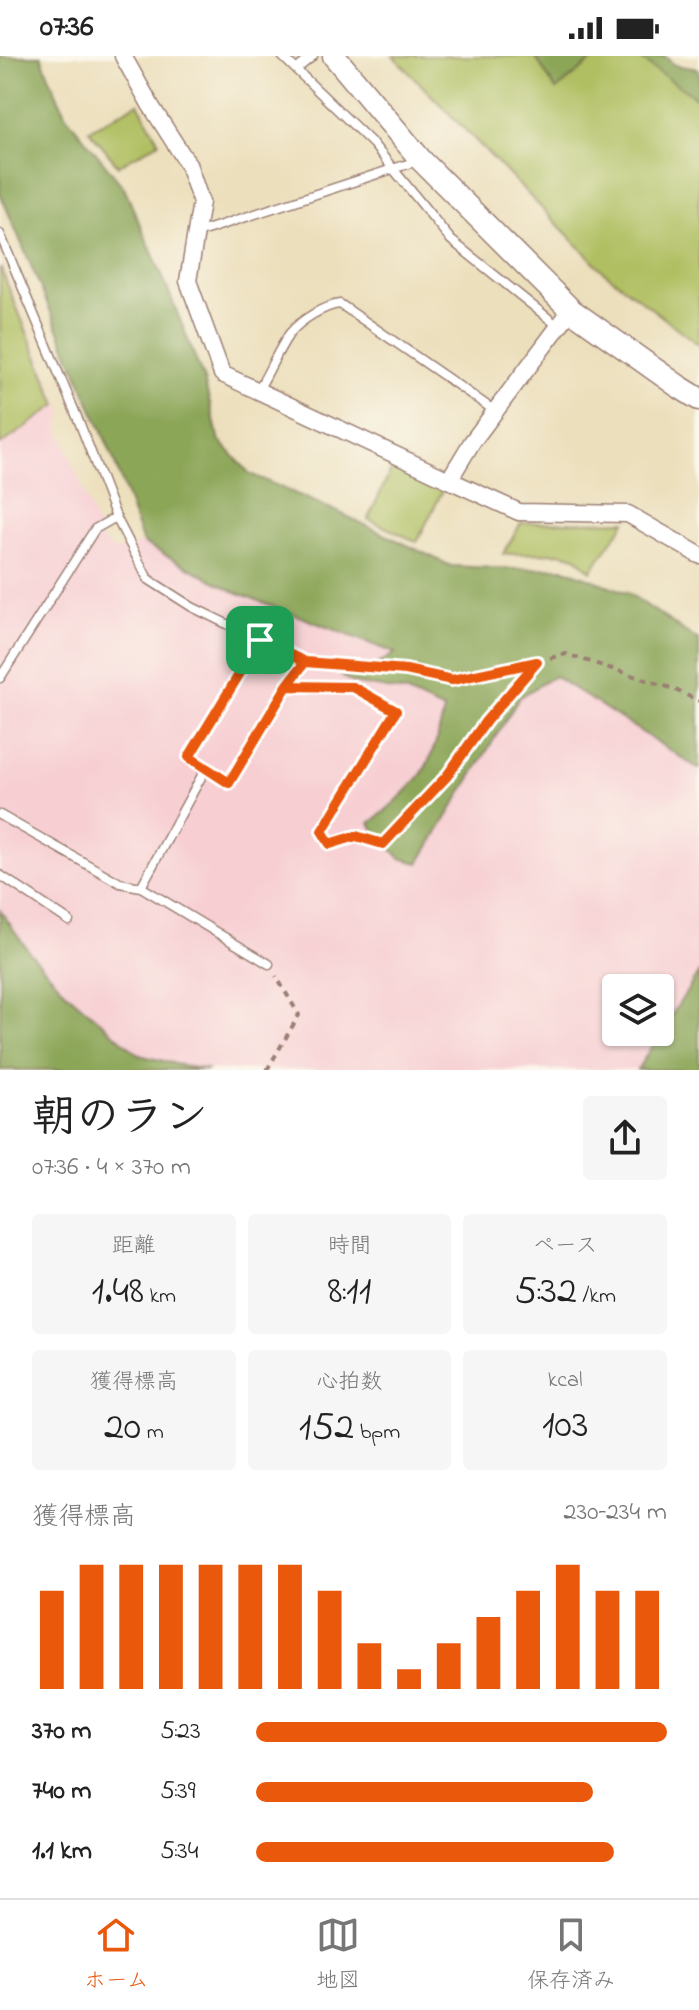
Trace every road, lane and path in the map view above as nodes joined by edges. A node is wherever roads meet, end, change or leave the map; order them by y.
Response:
1 (123, 56) edge
2 (282, 56) edge
3 (313, 56) edge
4 (334, 56) edge
5 (297, 69) junction
6 (421, 160) junction
7 (393, 169) junction
8 (197, 233) junction
9 (0, 234) edge
10 (565, 318) junction
11 (258, 390) junction
12 (699, 399) edge
13 (495, 411) junction
14 (449, 480) junction
15 (116, 517) junction
16 (699, 555) edge
17 (260, 640) junction
18 (305, 662) junction
19 (537, 662) junction
20 (0, 678) edge
21 (287, 686) junction
22 (699, 701) edge
23 (206, 768) junction
24 (0, 815) edge
25 (330, 844) joint
26 (0, 875) edge
27 (141, 887) junction
28 (69, 921) dead end
29 (269, 964) joint
30 (267, 1070) edge

1 - 8 street
2 - 5 lane
3 - 5 lane
4 - 6 street
5 - 7 lane
6 - 7 lane
6 - 10 street
7 - 8 lane
7 - 10 lane
8 - 11 street
9 - 15 lane
10 - 12 street
10 - 13 street
11 - 13 lane
11 - 14 street
13 - 14 street
14 - 16 street
15 - 17 lane
15 - 20 lane
17 - 18 lane
17 - 23 lane
18 - 19 lane
18 - 21 lane
19 - 22 path
19 - 25 lane
21 - 23 lane
21 - 25 path
23 - 27 lane
24 - 27 lane
26 - 28 lane
27 - 29 lane
29 - 30 path

